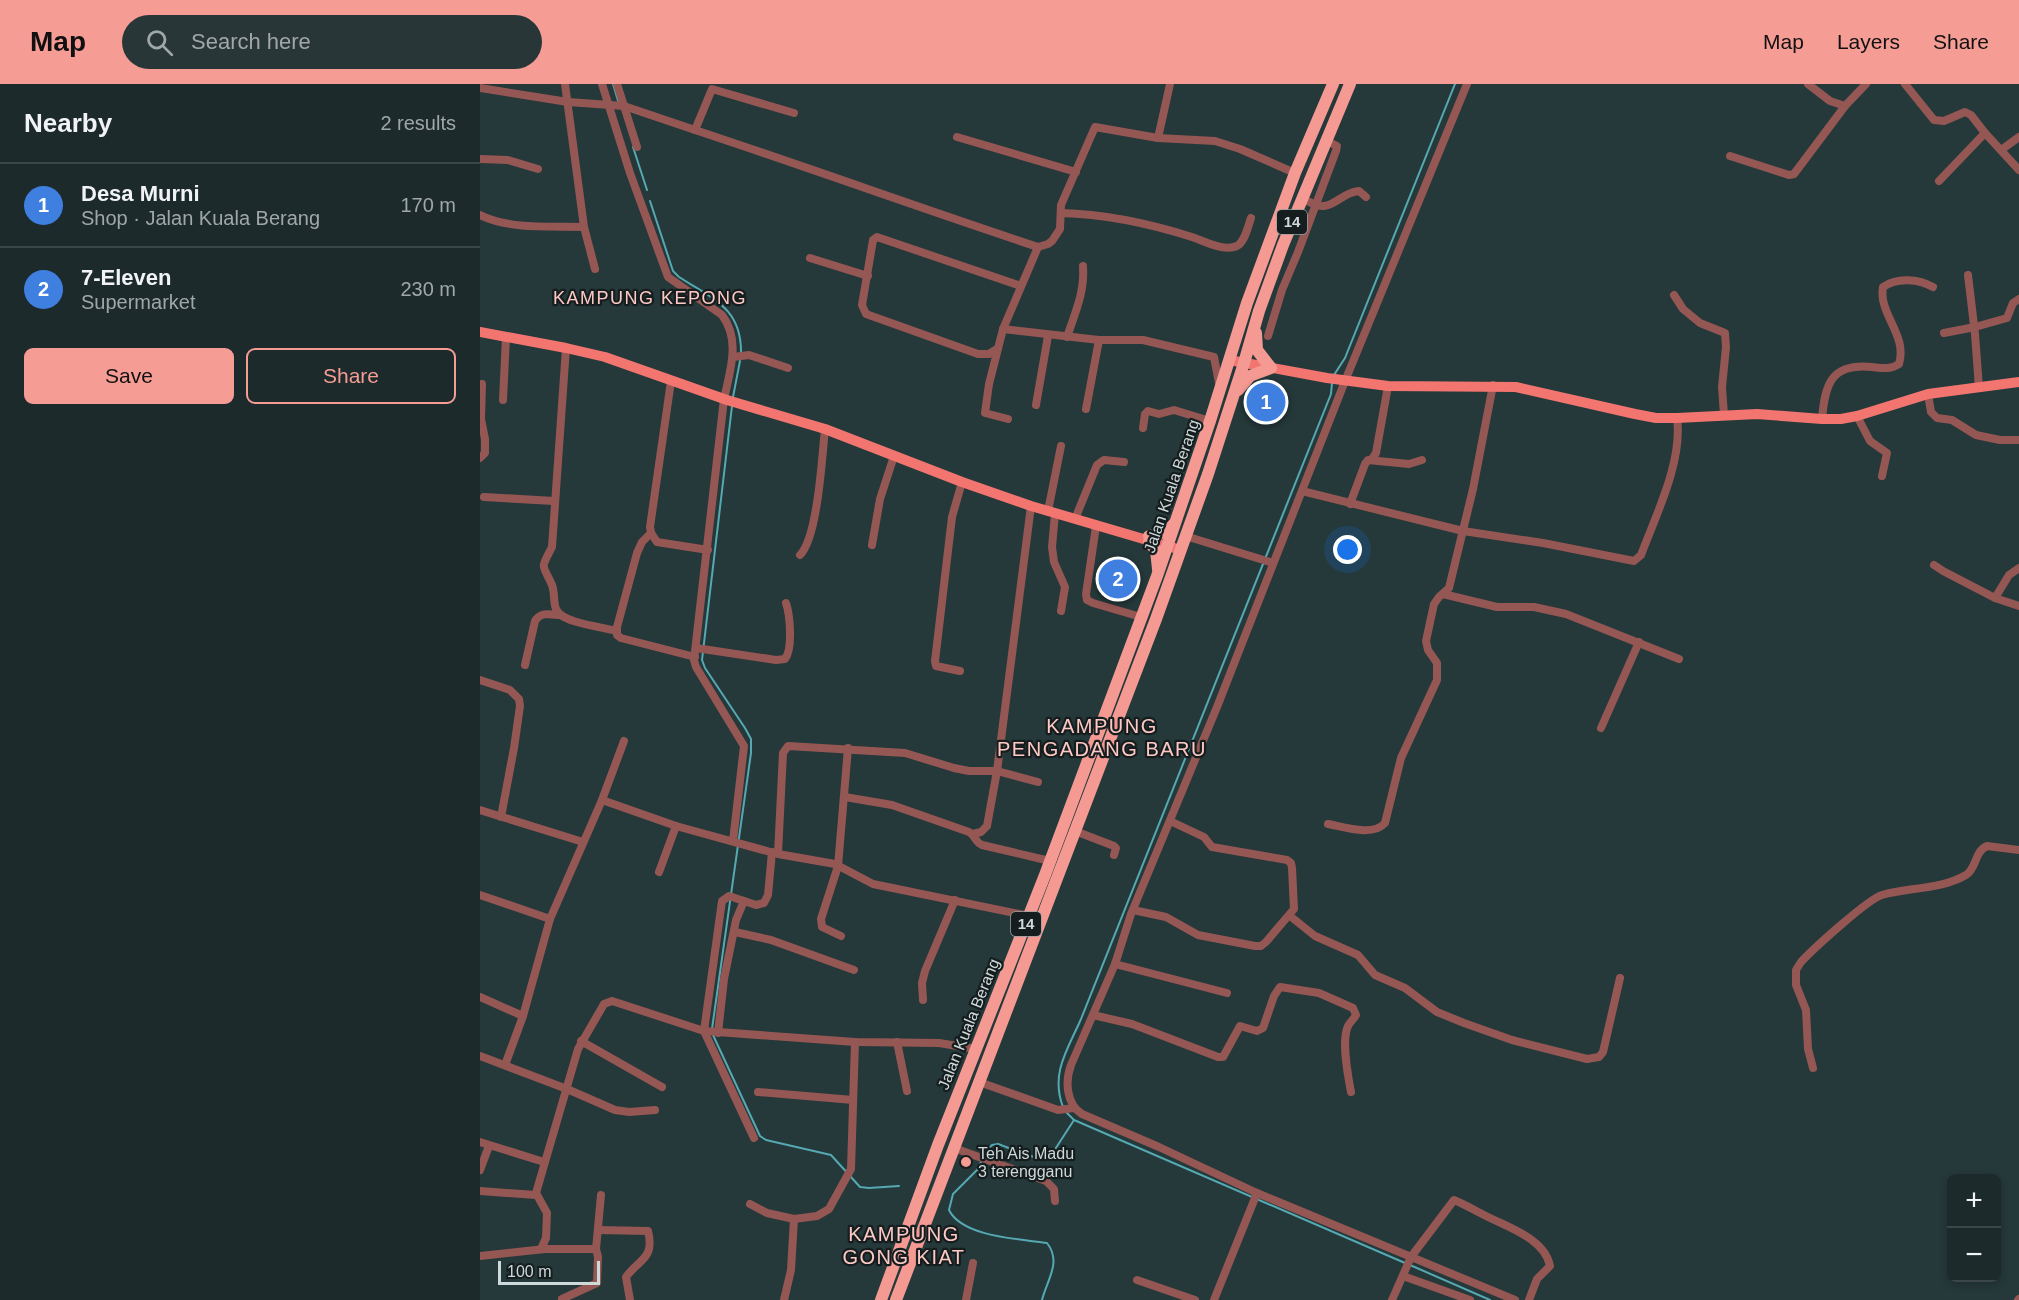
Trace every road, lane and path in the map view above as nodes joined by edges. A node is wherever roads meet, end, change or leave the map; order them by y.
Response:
1 (564, 84) edge
2 (602, 84) edge
3 (616, 84) edge
4 (1170, 84) edge
5 (1333, 84) edge
6 (1350, 84) edge
7 (1467, 84) edge
8 (1808, 84) edge
9 (1866, 84) edge
10 (1905, 84) edge
11 (480, 88) edge
12 (568, 102) junction
13 (609, 106) junction
14 (623, 106) junction
15 (1845, 106) junction
16 (794, 113) dead end
17 (695, 130) junction
18 (1985, 133) junction
19 (957, 137) dead end
20 (2019, 137) edge
21 (1158, 138) junction
22 (1325, 140) junction
23 (637, 147) dead end
24 (2001, 150) junction
25 (1730, 156) dead end
26 (480, 159) edge
27 (538, 169) dead end
28 (2019, 170) edge
29 (1076, 172) junction
30 (1295, 173) junction
31 (1939, 181) dead end
32 (1366, 197) dead end
33 (1301, 198) junction
34 (1315, 204) junction
35 (1060, 213) junction
36 (480, 215) edge
37 (1251, 218) dead end
38 (584, 227) junction
39 (1283, 245) junction
40 (1038, 247) junction
41 (1298, 252) junction
42 (810, 258) dead end
43 (1083, 266) dead end
44 (595, 269) dead end
45 (1968, 275) dead end
46 (868, 276) junction
47 (1268, 285) junction
48 (1021, 286) junction
49 (1933, 287) dead end
50 (1282, 290) junction
51 (1674, 296) dead end
52 (2019, 299) edge
53 (1247, 303) junction
54 (1259, 311) junction
55 (1975, 327) junction
56 (1003, 329) junction
57 (480, 332) edge
58 (1944, 333) dead end
59 (1048, 336) junction
60 (1268, 336) dead end
61 (506, 337) junction
62 (1067, 337) junction
63 (1099, 340) junction
64 (566, 348) junction
65 (997, 349) junction
66 (733, 357) junction
67 (1229, 360) junction
68 (1244, 363) junction
69 (788, 368) dead end
70 (1271, 368) junction
71 (671, 381) junction
72 (1343, 381) junction
73 (2019, 382) edge
74 (482, 384) dead end
75 (1493, 385) junction
76 (1388, 386) junction
77 (1978, 388) junction
78 (1220, 390) junction
79 (1928, 394) junction
80 (503, 400) dead end
81 (726, 400) junction
82 (1036, 405) dead end
83 (1086, 409) dead end
84 (1227, 413) junction
85 (1724, 415) junction
86 (1857, 416) junction
87 (1008, 418) dead end
88 (1677, 418) junction
89 (1822, 419) junction
90 (1210, 421) junction
91 (1143, 428) dead end
92 (825, 429) junction
93 (2019, 440) edge
94 (1060, 446) dead end
95 (894, 456) junction
96 (480, 458) edge
97 (1372, 459) junction
98 (1422, 460) dead end
99 (1124, 462) dead end
100 (1882, 477) dead end
101 (962, 482) junction
102 (1302, 491) junction
103 (484, 497) dead end
104 (554, 501) junction
105 (1350, 504) junction
106 (1031, 506) junction
107 (1052, 512) junction
108 (1075, 519) junction
109 (1176, 521) junction
110 (1096, 526) junction
111 (1462, 531) junction
112 (651, 533) junction
113 (1149, 539) junction
114 (872, 544) dead end
115 (1179, 544) junction
116 (708, 550) junction
117 (800, 555) dead end
118 (1271, 562) junction
119 (1934, 565) dead end
120 (2019, 568) edge
121 (1157, 576) junction
122 (1443, 594) junction
123 (1995, 598) junction
124 (786, 603) dead end
125 (2019, 606) edge
126 (1061, 611) dead end
127 (559, 615) junction
128 (1141, 617) junction
129 (616, 631) junction
130 (1639, 642) junction
131 (701, 649) junction
132 (695, 657) junction
133 (1679, 659) dead end
134 (525, 664) dead end
135 (960, 671) dead end
136 (480, 680) edge
137 (1601, 728) dead end
138 (624, 741) dead end
139 (848, 748) junction
140 (997, 771) junction
141 (1038, 782) dead end
142 (845, 797) junction
143 (602, 800) junction
144 (480, 810) edge
145 (501, 817) junction
146 (1170, 821) junction
147 (1328, 824) dead end
148 (676, 826) junction
149 (1074, 831) junction
150 (973, 834) junction
151 (583, 842) junction
152 (737, 842) junction
153 (2019, 850) edge
154 (775, 853) junction
155 (1114, 855) dead end
156 (1050, 861) junction
157 (838, 866) junction
158 (659, 872) dead end
159 (480, 894) edge
160 (740, 899) junction
161 (955, 900) junction
162 (1133, 910) junction
163 (1029, 916) junction
164 (1290, 916) junction
165 (550, 919) junction
166 (735, 932) junction
167 (841, 936) dead end
168 (1116, 964) junction
169 (854, 970) dead end
170 (1620, 978) dead end
171 (1227, 993) dead end
172 (480, 997) edge
173 (922, 1000) dead end
174 (1093, 1015) junction
175 (523, 1016) junction
176 (711, 1032) junction
177 (581, 1041) junction
178 (855, 1042) junction
179 (897, 1042) junction
180 (976, 1049) junction
181 (480, 1056) edge
182 (505, 1065) junction
183 (1813, 1068) dead end
184 (979, 1082) junction
185 (662, 1087) dead end
186 (567, 1089) junction
187 (907, 1090) dead end
188 (758, 1092) dead end
189 (1351, 1092) dead end
190 (853, 1100) junction
191 (1072, 1109) junction
192 (655, 1110) dead end
193 (754, 1138) dead end
194 (480, 1142) edge
195 (489, 1146) junction
196 (954, 1148) junction
197 (544, 1162) junction
198 (480, 1170) edge
199 (480, 1191) edge
200 (536, 1195) junction
201 (601, 1195) dead end
202 (1257, 1195) junction
203 (1055, 1201) dead end
204 (750, 1204) dead end
205 (794, 1219) junction
206 (598, 1230) junction
207 (540, 1249) junction
208 (596, 1250) junction
209 (480, 1257) edge
210 (973, 1263) dead end
211 (1408, 1266) junction
212 (1137, 1280) dead end
213 (562, 1299) edge
214 (630, 1300) edge
215 (784, 1300) edge
216 (881, 1300) edge
217 (896, 1300) edge
218 (966, 1300) edge
219 (1195, 1300) edge
220 (1214, 1300) edge
221 (1392, 1300) edge
222 (1470, 1300) edge
223 (1515, 1300) edge
224 (1529, 1300) edge

1 - 12 street
2 - 13 street
3 - 14 street
4 - 21 street
5 - 30 highway, Jalan Kuala Berang / 14
6 - 22 highway, Jalan Kuala Berang / 14
7 - 72 street
8 - 15 street
9 - 15 street
10 - 18 street
11 - 12 street
12 - 13 street
12 - 38 street
13 - 14 street
13 - 66 street
14 - 17 street
14 - 23 street
15 - 25 street
16 - 17 street
17 - 40 street
18 - 24 street
18 - 31 street
19 - 29 street
20 - 24 street
21 - 29 street
21 - 30 street
22 - 33 highway, Jalan Kuala Berang / 14
22 - 34 street
24 - 28 street
26 - 27 street
29 - 35 street
30 - 53 highway, Jalan Kuala Berang / 14
32 - 34 street
33 - 34 street
33 - 39 highway, Jalan Kuala Berang / 14
34 - 41 street
35 - 37 street
35 - 40 street
36 - 38 street
38 - 44 street
39 - 41 street
39 - 47 highway, Jalan Kuala Berang / 14
40 - 48 street
41 - 50 street
42 - 46 street
43 - 62 street
45 - 55 street
46 - 48 street
46 - 65 street
47 - 50 street
47 - 53 highway
47 - 54 highway, Jalan Kuala Berang / 14
48 - 56 street
49 - 89 street
50 - 60 street
51 - 85 street
52 - 55 street
53 - 67 highway, Jalan Kuala Berang / 14
54 - 68 highway, Jalan Kuala Berang / 14
54 - 70 highway
55 - 58 street
55 - 77 street
56 - 59 street
56 - 65 street
57 - 61 main road
59 - 62 street
59 - 82 street
61 - 64 main road
61 - 80 street
62 - 63 street
63 - 78 street
63 - 83 street
64 - 71 main road
64 - 104 street
65 - 87 street
66 - 69 street
66 - 81 street
67 - 68 main road
67 - 78 highway, Jalan Kuala Berang / 14
68 - 70 main road
68 - 84 highway, Jalan Kuala Berang / 14
70 - 72 main road
70 - 84 highway
71 - 81 main road
71 - 112 street
72 - 76 main road
72 - 102 street
73 - 77 main road
74 - 96 street
75 - 76 main road
75 - 88 main road
75 - 111 street
76 - 97 street
77 - 79 main road
78 - 90 highway, Jalan Kuala Berang / 14
79 - 86 main road
79 - 93 street
81 - 92 main road
81 - 116 street
84 - 115 highway, Jalan Kuala Berang / 14
85 - 88 main road
85 - 89 main road
86 - 89 main road
86 - 100 street
88 - 111 street
90 - 91 street
90 - 109 highway, Jalan Kuala Berang / 14
92 - 95 main road
92 - 117 street
94 - 107 street
95 - 101 main road
95 - 114 street
97 - 98 street
97 - 105 street
99 - 108 street
101 - 106 main road
101 - 135 street
102 - 105 street
102 - 118 street
103 - 104 street
104 - 127 street
105 - 111 street
106 - 107 main road
106 - 140 street
107 - 108 main road
107 - 126 street
108 - 110 main road
109 - 113 highway
109 - 115 highway, Jalan Kuala Berang / 14
110 - 113 main road
110 - 128 street
111 - 122 street
112 - 116 street
112 - 129 street
113 - 115 main road
113 - 121 highway
115 - 118 street
115 - 121 highway, Jalan Kuala Berang / 14
115 - 149 highway, Jalan Kuala Berang / 14
116 - 131 street
118 - 146 street
119 - 123 street
120 - 123 street
121 - 128 highway, Jalan Kuala Berang / 14
122 - 130 street
122 - 147 street
123 - 125 street
124 - 131 street
127 - 129 street
127 - 134 street
128 - 156 highway, Jalan Kuala Berang / 14
129 - 132 street
130 - 133 street
130 - 137 street
131 - 132 street
132 - 152 street
136 - 145 street
138 - 143 street
139 - 140 street
139 - 142 street
139 - 154 street
140 - 141 street
140 - 150 street
142 - 150 street
142 - 157 street
143 - 148 street
143 - 151 street
144 - 145 street
145 - 151 street
146 - 162 street
146 - 164 street
148 - 152 street
148 - 158 street
149 - 155 street
149 - 184 highway, Jalan Kuala Berang / 14
150 - 156 street
151 - 165 street
152 - 154 street
153 - 183 street
154 - 157 street
154 - 160 street
156 - 163 highway, Jalan Kuala Berang / 14
157 - 161 street
157 - 167 street
159 - 165 street
160 - 166 street
160 - 176 street
161 - 163 street
161 - 173 street
162 - 164 street
162 - 168 street
163 - 180 highway, Jalan Kuala Berang / 14
164 - 170 street
165 - 175 street
166 - 169 street
166 - 176 street
168 - 171 street
168 - 174 street
172 - 175 street
174 - 189 street
174 - 191 street
175 - 182 street
176 - 177 street
176 - 178 street
176 - 193 street
177 - 185 street
177 - 186 street
178 - 179 street
178 - 190 street
179 - 180 street
179 - 187 street
180 - 216 highway, Jalan Kuala Berang / 14
181 - 182 street
182 - 186 street
184 - 191 street
184 - 196 highway, Jalan Kuala Berang / 14
186 - 192 street
186 - 197 street
188 - 190 street
190 - 205 street
191 - 202 street
194 - 195 street
195 - 197 street
195 - 198 street
196 - 203 street
196 - 217 highway, Jalan Kuala Berang / 14
197 - 200 street
199 - 200 street
200 - 207 street
201 - 206 street
202 - 211 street
202 - 220 street
204 - 205 street
205 - 215 street
206 - 208 street
206 - 214 street
207 - 208 street
207 - 209 street
208 - 213 street
210 - 218 street
211 - 221 street
211 - 222 street
211 - 223 street
211 - 224 street
212 - 219 street

